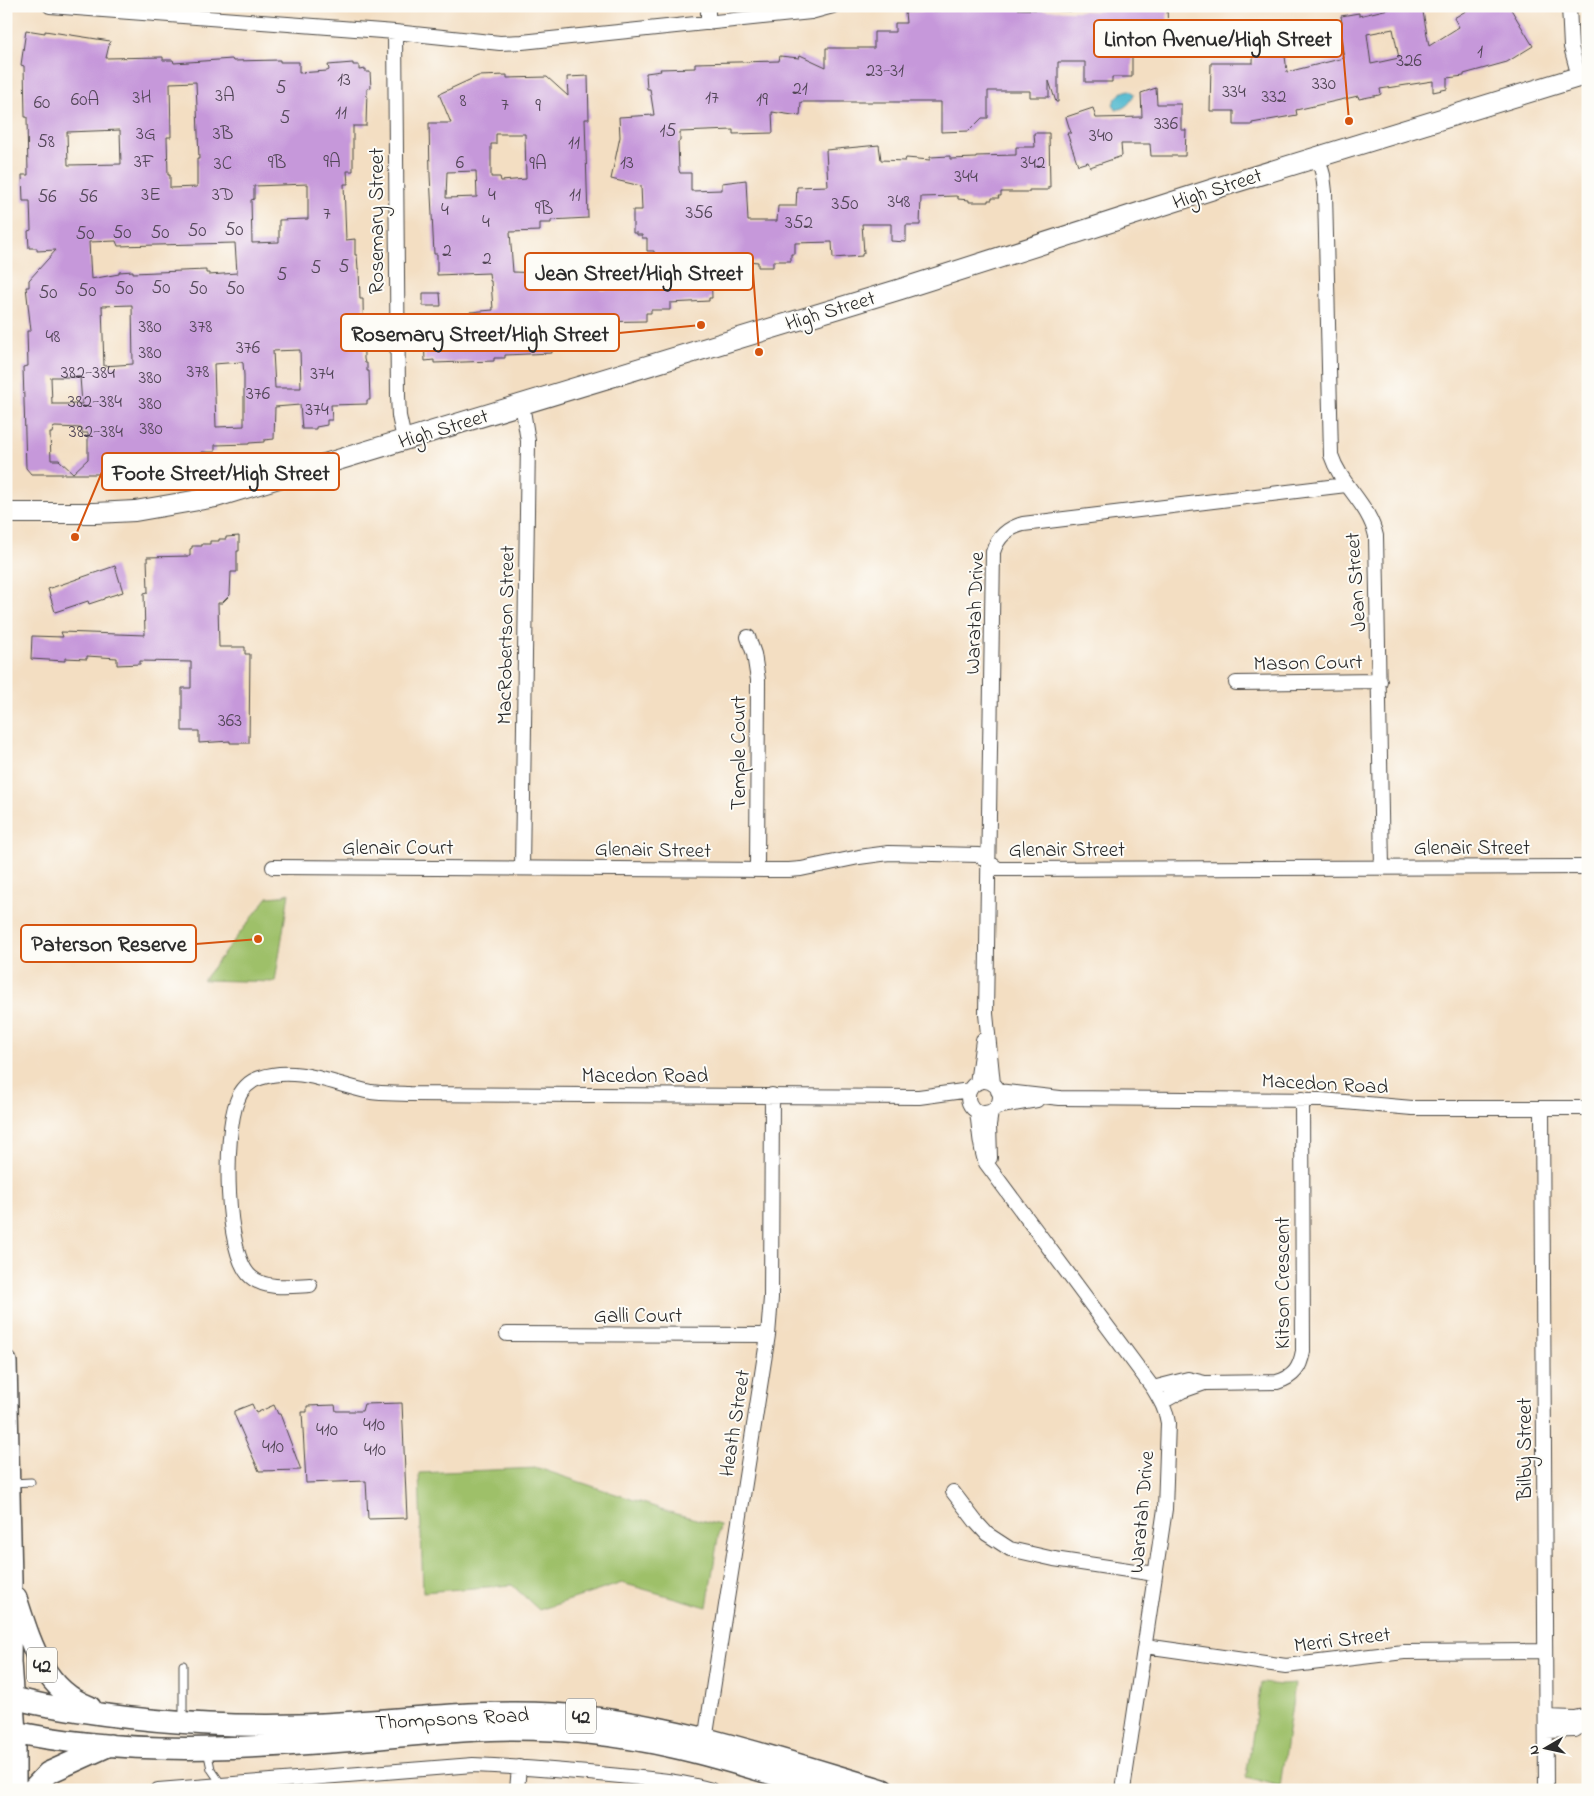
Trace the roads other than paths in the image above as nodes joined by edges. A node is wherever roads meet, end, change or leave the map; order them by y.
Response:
1 (50, 6) edge
2 (708, 6) edge
3 (833, 6) edge
4 (1569, 6) edge
5 (708, 23) junction
6 (395, 32) junction
7 (1584, 75) edge
8 (1318, 157) junction
9 (522, 404) junction
10 (404, 439) junction
11 (1346, 485) junction
12 (6, 513) edge
13 (748, 637) dead end
14 (1380, 681) junction
15 (1236, 684) dead end
16 (988, 861) junction
17 (273, 867) dead end
18 (1588, 867) edge
19 (522, 868) junction
20 (1382, 868) junction
21 (758, 870) junction
22 (986, 1014) junction
23 (995, 1088) junction
24 (772, 1095) junction
25 (1060, 1098) junction
26 (1302, 1099) junction
27 (980, 1101) junction
28 (1542, 1108) junction
29 (1588, 1108) edge
30 (310, 1284) dead end
31 (507, 1334) dead end
32 (768, 1336) junction
33 (6, 1362) edge
34 (1205, 1382) junction
35 (1153, 1388) junction
36 (1162, 1402) junction
37 (31, 1482) dead end
38 (7, 1483) edge
39 (953, 1492) dead end
40 (1155, 1574) junction
41 (11, 1581) junction
42 (1145, 1646) junction
43 (1546, 1651) junction
44 (183, 1665) dead end
45 (9, 1697) edge
46 (1588, 1715) edge
47 (112, 1716) junction
48 (1546, 1717) junction
49 (1588, 1721) edge
50 (183, 1722) junction
51 (11, 1731) edge
52 (1546, 1732) junction
53 (111, 1744) junction
54 (704, 1746) junction
55 (207, 1748) junction
56 (518, 1767) junction
57 (222, 1785) junction
58 (1123, 1789) edge
59 (15, 1790) edge
60 (32, 1790) edge
61 (158, 1790) edge
62 (517, 1790) edge
63 (711, 1790) edge
64 (825, 1790) edge
65 (883, 1790) edge
66 (1546, 1790) edge

1 - 6 street
2 - 5 street
3 - 5 street
4 - 7 street
5 - 6 street
6 - 10 street, Rosemary Street
7 - 8 main road, High Street
8 - 9 main road, High Street
8 - 11 street, Jean Street
9 - 10 main road, High Street
9 - 19 street, MacRobertson Street
10 - 12 main road, High Street
11 - 14 street, Jean Street
11 - 16 street, Waratah Drive
13 - 21 street, Temple Court
14 - 15 street, Mason Court
14 - 20 street, Jean Street
16 - 20 street, Glenair Street
16 - 21 street, Glenair Street
16 - 22 street, Waratah Drive
17 - 19 street, Glenair Court
18 - 20 street, Glenair Street
19 - 21 street, Glenair Street
22 - 23 street, Waratah Drive
22 - 27 street, Waratah Drive
23 - 25 street, Macedon Road
23 - 27 street, Macedon Road
23 - 27 street, Waratah Drive
24 - 27 street, Macedon Road
24 - 30 street, Macedon Road
24 - 32 street, Heath Street
25 - 26 street, Macedon Road
25 - 27 street, Macedon Road
26 - 28 street, Macedon Road
26 - 34 street, Kitson Crescent
27 - 35 street, Waratah Drive
28 - 29 street, Macedon Road
28 - 43 street, Bilby Street
31 - 32 street, Galli Court
32 - 54 street, Heath Street
33 - 38 main road, 42
34 - 35 street, Kitson Crescent
34 - 36 street, Kitson Crescent
35 - 36 street, Waratah Drive
36 - 40 street, Waratah Drive
37 - 38 lane
38 - 41 main road, 42
39 - 40 street
40 - 42 street, Waratah Drive
41 - 45 main road
41 - 47 main road, 42
42 - 43 street, Merri Street
42 - 58 street, Waratah Drive
43 - 48 street, Bilby Street
44 - 50 lane
45 - 47 main road, Thompsons Road / 42
45 - 51 main road
46 - 48 street
47 - 50 main road, Thompsons Road / 42
48 - 52 street, Bilby Street
49 - 52 street
50 - 54 main road, Thompsons Road / 42
51 - 53 main road, Thompsons Road / 42
51 - 59 main road
52 - 66 street, Bilby Street
53 - 55 main road, Thompsons Road / 42
53 - 60 main road
54 - 55 main road, Thompsons Road / 42
54 - 64 main road, Thompsons Road / 42
54 - 65 main road, Thompsons Road / 42
55 - 57 lane
56 - 57 street
56 - 62 street
56 - 63 street
57 - 61 street

